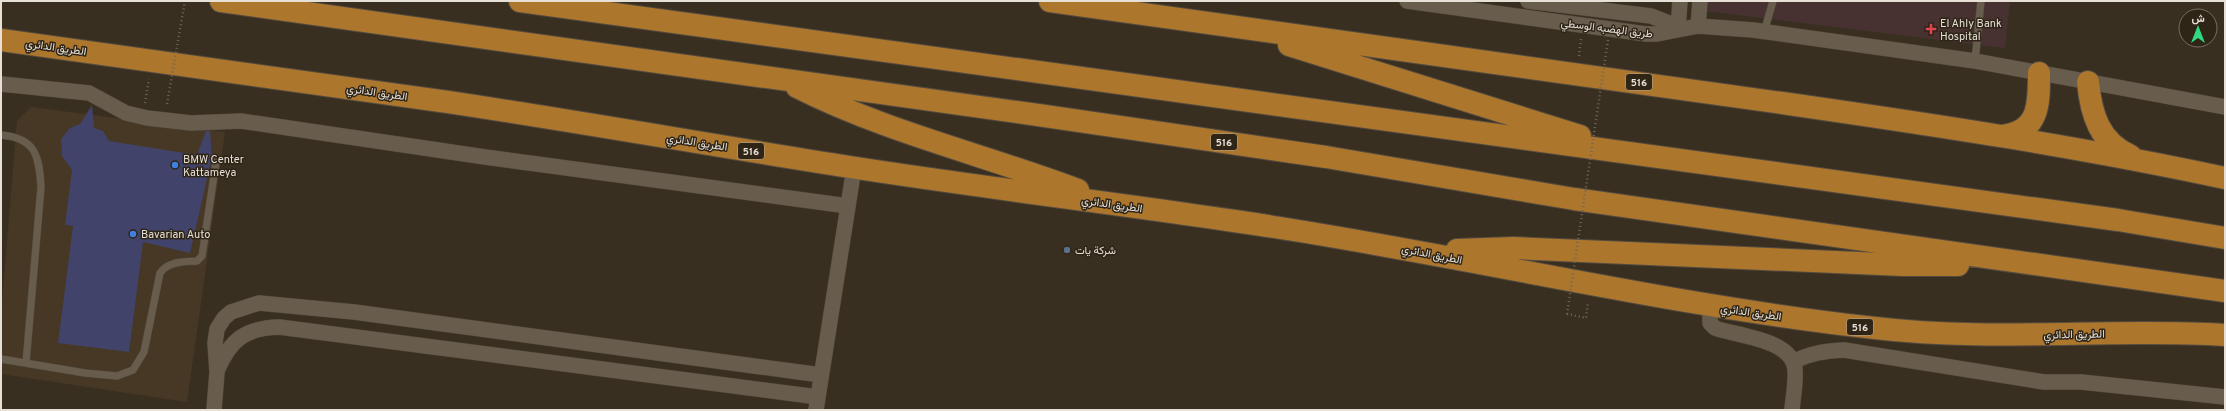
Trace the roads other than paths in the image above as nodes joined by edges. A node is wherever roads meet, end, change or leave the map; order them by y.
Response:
1 (221, 1) edge
2 (520, 1) edge
3 (1050, 1) edge
4 (1407, 1) edge
5 (1528, 1) edge
6 (1680, 1) edge
7 (1700, 1) edge
8 (1773, 1) edge
9 (1981, 1) edge
10 (1495, 7) edge
11 (1698, 26) junction
12 (1234, 28) junction
13 (1678, 29) junction
14 (1764, 32) junction
15 (1, 40) edge
16 (1975, 61) junction
17 (2039, 73) junction
18 (780, 78) junction
19 (2088, 82) junction
20 (1, 84) edge
21 (2225, 107) edge
22 (1, 135) edge
23 (2001, 136) junction
24 (1641, 155) junction
25 (2140, 160) junction
26 (216, 162) dead end
27 (854, 168) junction
28 (2225, 178) edge
29 (1117, 205) junction
30 (848, 206) junction
31 (2225, 238) edge
32 (1422, 252) junction
33 (1715, 258) junction
34 (2016, 263) junction
35 (1500, 267) junction
36 (2225, 291) edge
37 (306, 306) junction
38 (1710, 306) junction
39 (302, 329) junction
40 (512, 333) junction
41 (2225, 335) edge
42 (509, 356) junction
43 (690, 358) junction
44 (1, 359) edge
45 (1793, 362) junction
46 (26, 363) junction
47 (217, 372) junction
48 (821, 375) junction
49 (687, 380) junction
50 (2225, 398) edge
51 (817, 403) edge
52 (214, 410) edge
53 (1792, 410) edge

1 - 18 highway, 516
2 - 24 highway, 516
3 - 12 highway, 516
4 - 10 street, طريق الهضبه الوسطي
5 - 13 street, طريق الهضبه الوسطي
6 - 13 street
7 - 11 street
8 - 14 lane
9 - 16 lane
10 - 13 street, طريق الهضبه الوسطي
11 - 13 street
11 - 14 street
12 - 23 highway, 516
12 - 24 highway, 516
14 - 16 street
15 - 27 highway, الطريق الدائري / 516
16 - 17 street
17 - 19 street
17 - 23 highway
18 - 29 highway, 516
18 - 34 highway, 516
19 - 21 street
19 - 25 highway
20 - 30 street
22 - 46 lane
23 - 25 highway, 516
24 - 31 highway, 516
25 - 28 highway, 516
26 - 46 lane
27 - 29 highway, الطريق الدائري / 516
27 - 30 street
29 - 32 highway, الطريق الدائري / 516
30 - 48 street
32 - 33 highway, 516
32 - 35 highway, الطريق الدائري / 516
33 - 34 highway, 516
33 - 35 highway, 516
34 - 36 highway, 516
35 - 38 highway, الطريق الدائري / 516
37 - 39 street
37 - 40 street
37 - 47 street
38 - 41 highway, الطريق الدائري / 516
38 - 45 street
39 - 42 street
39 - 47 street
40 - 42 street
40 - 43 street
42 - 49 street
43 - 48 street
43 - 49 street
44 - 46 lane
45 - 50 street
45 - 53 street
47 - 52 street
48 - 51 street
49 - 51 street

